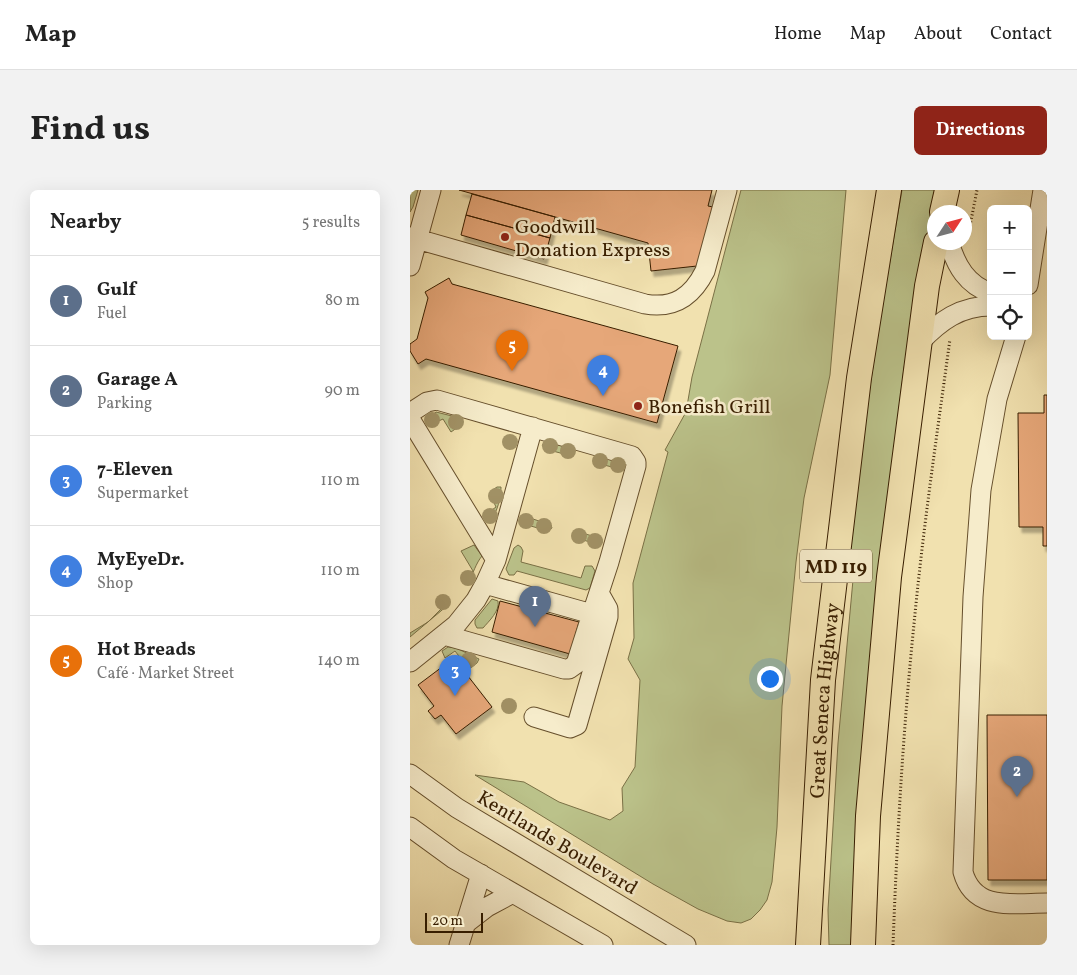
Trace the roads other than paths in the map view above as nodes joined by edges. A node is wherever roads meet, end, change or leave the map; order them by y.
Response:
1 (431, 190) edge
2 (727, 190) edge
3 (889, 190) edge
4 (946, 190) edge
5 (1043, 190) edge
6 (943, 205) edge
7 (414, 238) edge
8 (934, 250) edge
9 (952, 250) edge
10 (1032, 260) edge
11 (410, 266) edge
12 (987, 292) edge
13 (987, 306) edge
14 (1015, 340) edge
15 (920, 342) junction
16 (410, 413) edge
17 (410, 419) edge
18 (533, 427) junction
19 (496, 560) junction
20 (486, 584) junction
21 (599, 593) junction
22 (592, 614) junction
23 (444, 635) junction
24 (410, 662) edge
25 (534, 717) dead end
26 (410, 774) edge
27 (410, 827) edge
28 (481, 874) junction
29 (513, 893) junction
30 (1047, 903) edge
31 (465, 924) junction
32 (458, 945) edge
33 (603, 945) edge
34 (686, 945) edge
35 (808, 945) edge
36 (863, 945) edge

1 - 7 street
2 - 7 street
3 - 35 main road, Great Seneca Highway / MD 119
4 - 6 main road
5 - 10 street
7 - 11 street
8 - 15 main road, MD 119
9 - 12 street
13 - 15 street
14 - 30 street
15 - 36 main road, MD 119
16 - 18 street
17 - 19 street
18 - 19 street
18 - 21 street
19 - 20 street
20 - 22 street
20 - 23 street
21 - 22 street
21 - 25 street
22 - 23 street
23 - 24 street
26 - 34 street, Kentlands Boulevard
27 - 28 street
28 - 29 street
28 - 31 street
29 - 31 street
29 - 33 street
31 - 32 street

